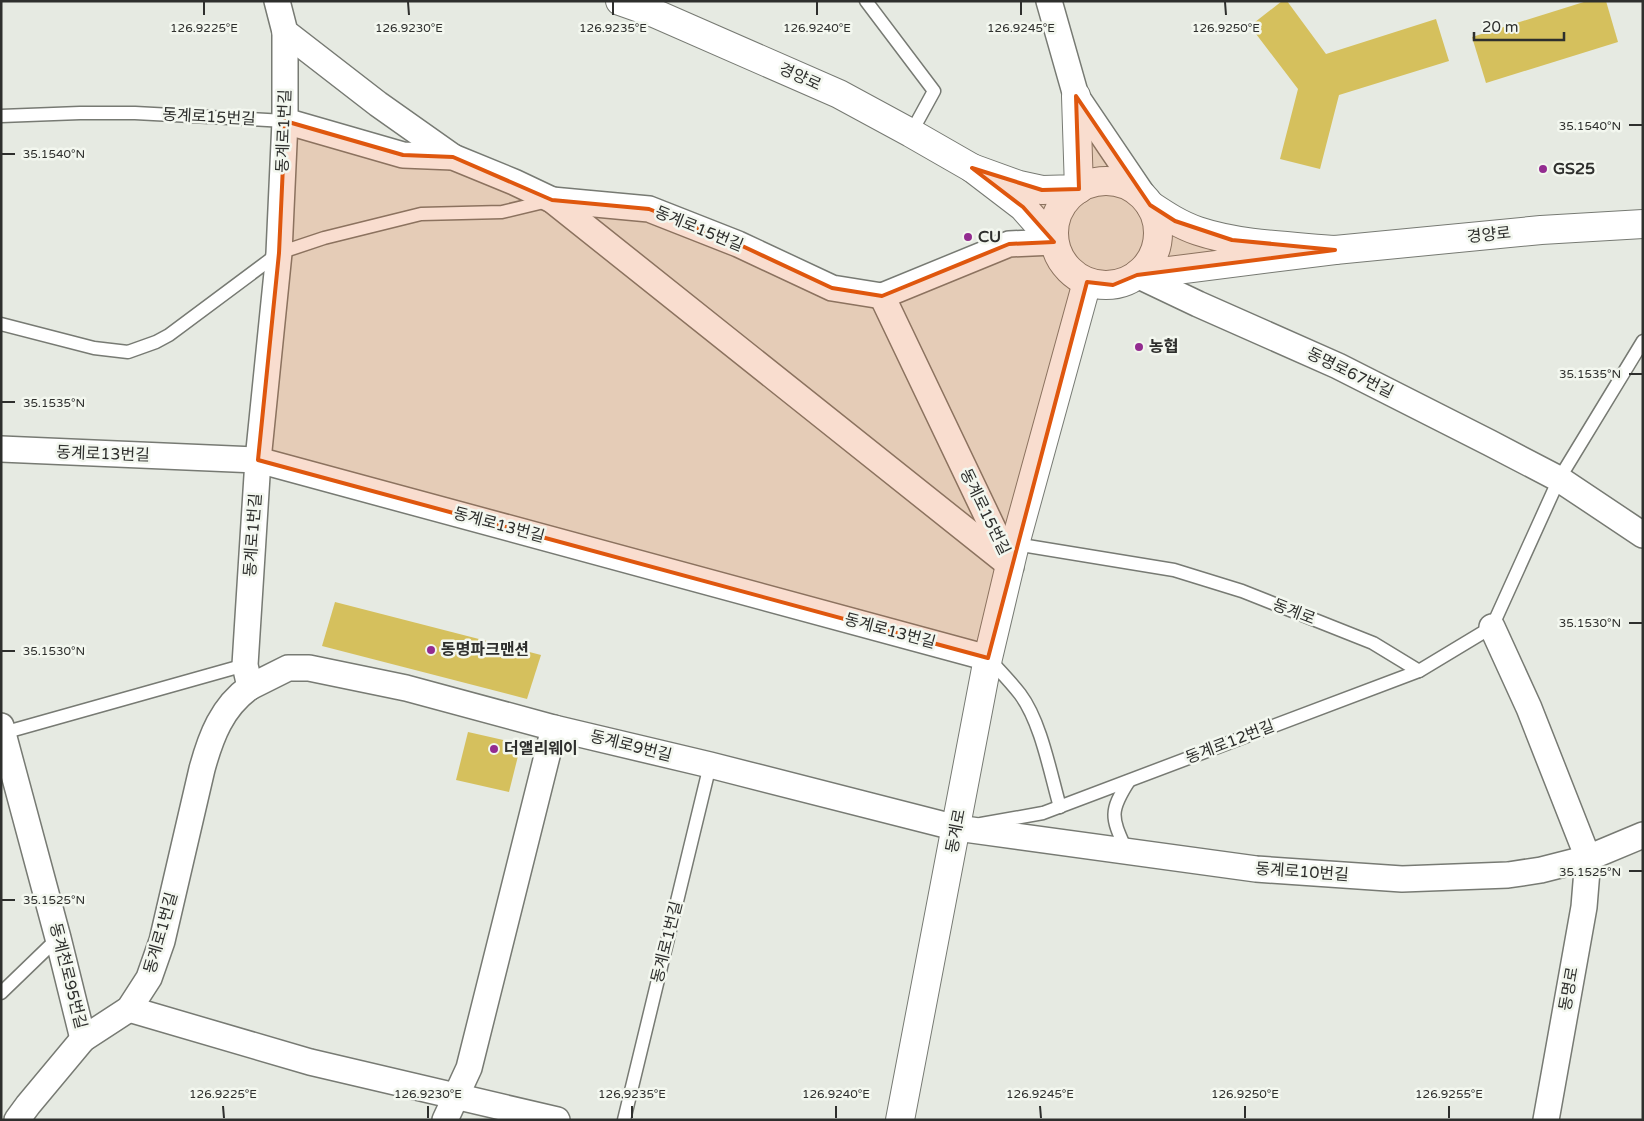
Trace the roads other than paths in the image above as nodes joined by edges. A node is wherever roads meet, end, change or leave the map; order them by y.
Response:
1 (276, 1) edge
2 (620, 1) edge
3 (866, 1) edge
4 (1050, 1) edge
5 (285, 32) junction
6 (1076, 96) junction
7 (1, 116) edge
8 (286, 122) junction
9 (912, 133) junction
10 (453, 157) junction
11 (972, 168) junction
12 (1079, 189) junction
13 (552, 200) junction
14 (1148, 202) junction
15 (1643, 224) edge
16 (1054, 242) junction
17 (1335, 250) junction
18 (279, 253) junction
19 (1137, 275) junction
20 (1087, 282) junction
21 (882, 296) junction
22 (1, 324) edge
23 (1643, 341) edge
24 (1, 450) edge
25 (258, 460) junction
26 (1559, 479) junction
27 (1643, 535) edge
28 (1013, 555) junction
29 (1492, 627) junction
30 (988, 658) junction
31 (1419, 671) junction
32 (247, 676) junction
33 (554, 728) junction
34 (2, 729) edge
35 (710, 765) junction
36 (1129, 781) junction
37 (1060, 807) junction
38 (957, 828) junction
39 (1643, 835) edge
40 (1128, 852) junction
41 (1588, 858) junction
42 (58, 938) junction
43 (1, 993) edge
44 (129, 1009) junction
45 (83, 1039) junction
46 (458, 1095) junction
47 (17, 1120) edge
48 (445, 1120) edge
49 (557, 1120) edge
50 (624, 1120) edge
51 (900, 1120) edge
52 (1546, 1120) edge

1 - 5 street, 동계로1번길
2 - 9 street, 경양로
3 - 9 lane
4 - 6 street
5 - 8 street, 동계로1번길
5 - 10 street
6 - 12 street
6 - 14 street
7 - 8 lane, 동계로15번길
8 - 10 street, 동계로15번길
8 - 18 street, 동계로1번길
9 - 11 street, 경양로
10 - 13 street, 동계로15번길
11 - 12 street
11 - 16 street
12 - 14 street, 경양로
12 - 16 street, 경양로
13 - 18 lane, 동계로15번길
13 - 21 street, 동계로15번길
13 - 28 street, 동계로15번길
14 - 17 street, 경양로
14 - 19 street, 경양로
15 - 17 street, 경양로
16 - 20 street, 경양로
16 - 21 street
17 - 19 street, 경양로
18 - 22 lane
18 - 25 street, 동계로1번길
19 - 20 street, 경양로
19 - 26 street, 동명로67번길
20 - 28 street, 동계로
21 - 28 street, 동계로15번길
23 - 26 lane
24 - 25 street, 동계로13번길
25 - 30 street, 동계로13번길
25 - 32 street, 동계로1번길
26 - 27 street, 동명로67번길
26 - 29 lane
28 - 30 street, 동계로
28 - 31 lane, 동계로
29 - 31 lane, 동계로12번길
29 - 41 street
30 - 37 lane
30 - 38 street, 동계로
31 - 36 lane, 동계로12번길
32 - 33 street, 동계로9번길
32 - 34 lane
32 - 44 street, 동계로1번길
33 - 35 street, 동계로9번길
33 - 46 street
34 - 42 street, 동계천로95번길
35 - 38 street, 동계로9번길
35 - 50 lane, 동계로1번길
36 - 37 lane, 동계로12번길
36 - 40 lane
37 - 38 lane, 동계로12번길
38 - 40 street, 동계로10번길
38 - 51 street, 동계로
39 - 41 street, 동계로10번길
40 - 41 street, 동계로10번길
41 - 52 street, 동명로
42 - 43 lane
42 - 45 street, 동계천로95번길
44 - 45 street, 동계로1번길
44 - 46 street
45 - 47 street, 동계천로95번길
46 - 48 street
46 - 49 street

